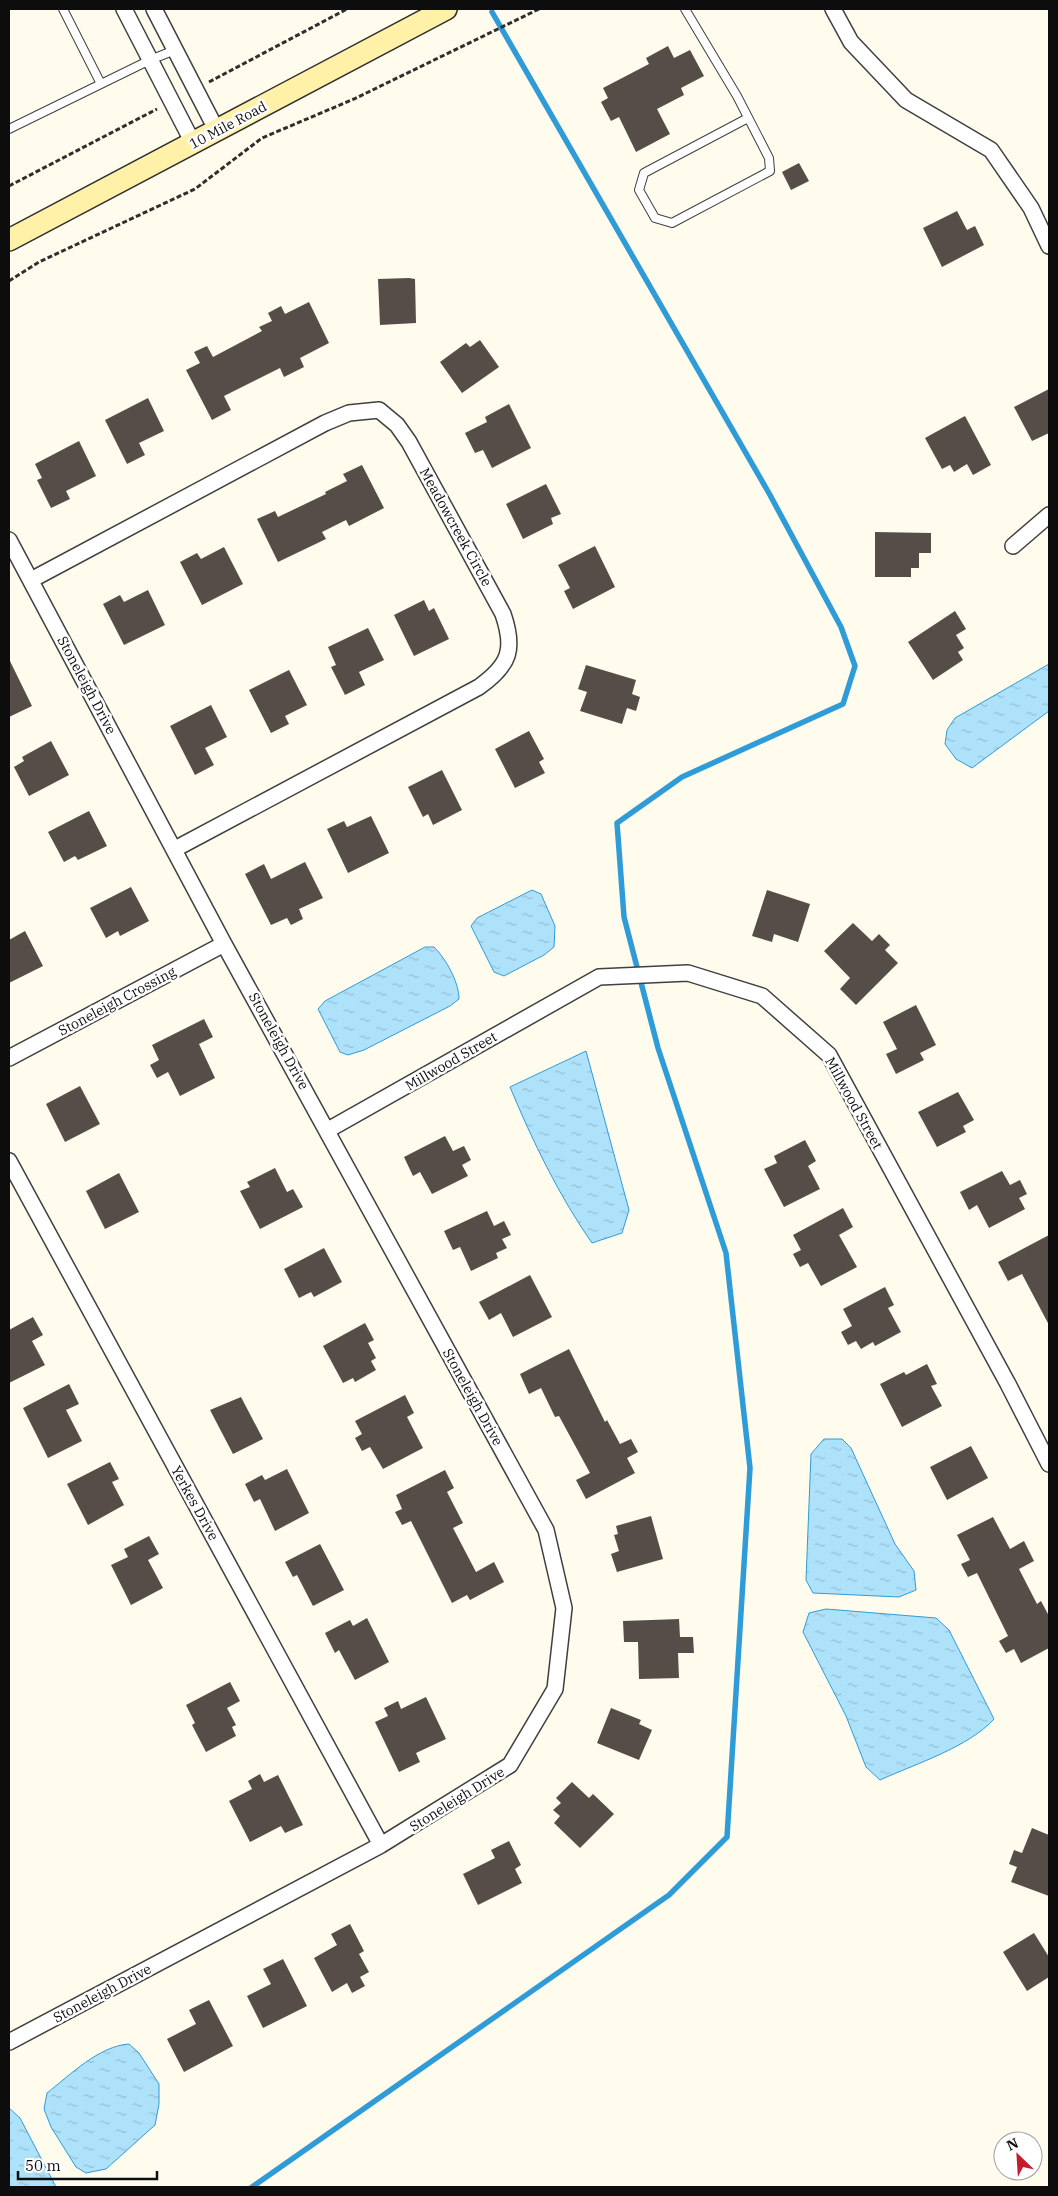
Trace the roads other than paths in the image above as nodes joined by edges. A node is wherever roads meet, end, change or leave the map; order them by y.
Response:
1 (63, 9) edge
2 (124, 9) edge
3 (154, 9) edge
4 (446, 9) edge
5 (685, 9) edge
6 (833, 9) edge
7 (175, 50) junction
8 (150, 60) junction
9 (101, 84) junction
10 (748, 118) junction
11 (9, 129) edge
12 (216, 131) junction
13 (193, 144) junction
14 (9, 240) edge
15 (1049, 246) edge
16 (1049, 515) edge
17 (9, 540) edge
18 (1013, 546) dead end
19 (31, 580) junction
20 (175, 849) junction
21 (224, 944) junction
22 (9, 1058) edge
23 (328, 1130) junction
24 (9, 1161) edge
25 (1049, 1464) edge
26 (381, 1845) junction
27 (9, 2042) edge

1 - 9 lane
2 - 8 street
3 - 7 street
4 - 12 main road, 10 Mile Road
5 - 10 lane
6 - 15 street
7 - 8 lane
7 - 12 street
8 - 9 lane
8 - 13 street
9 - 11 lane
10 - 10 lane
12 - 13 main road, 10 Mile Road
13 - 14 main road, 10 Mile Road
16 - 18 street
17 - 19 street, Stoneleigh Drive
19 - 20 street, Stoneleigh Drive
19 - 20 street, Meadowcreek Circle
20 - 21 street, Stoneleigh Drive
21 - 22 street, Stoneleigh Crossing
21 - 23 street, Stoneleigh Drive
23 - 25 street, Millwood Street
23 - 26 street, Stoneleigh Drive
24 - 26 street, Yerkes Drive
26 - 27 street, Stoneleigh Drive

